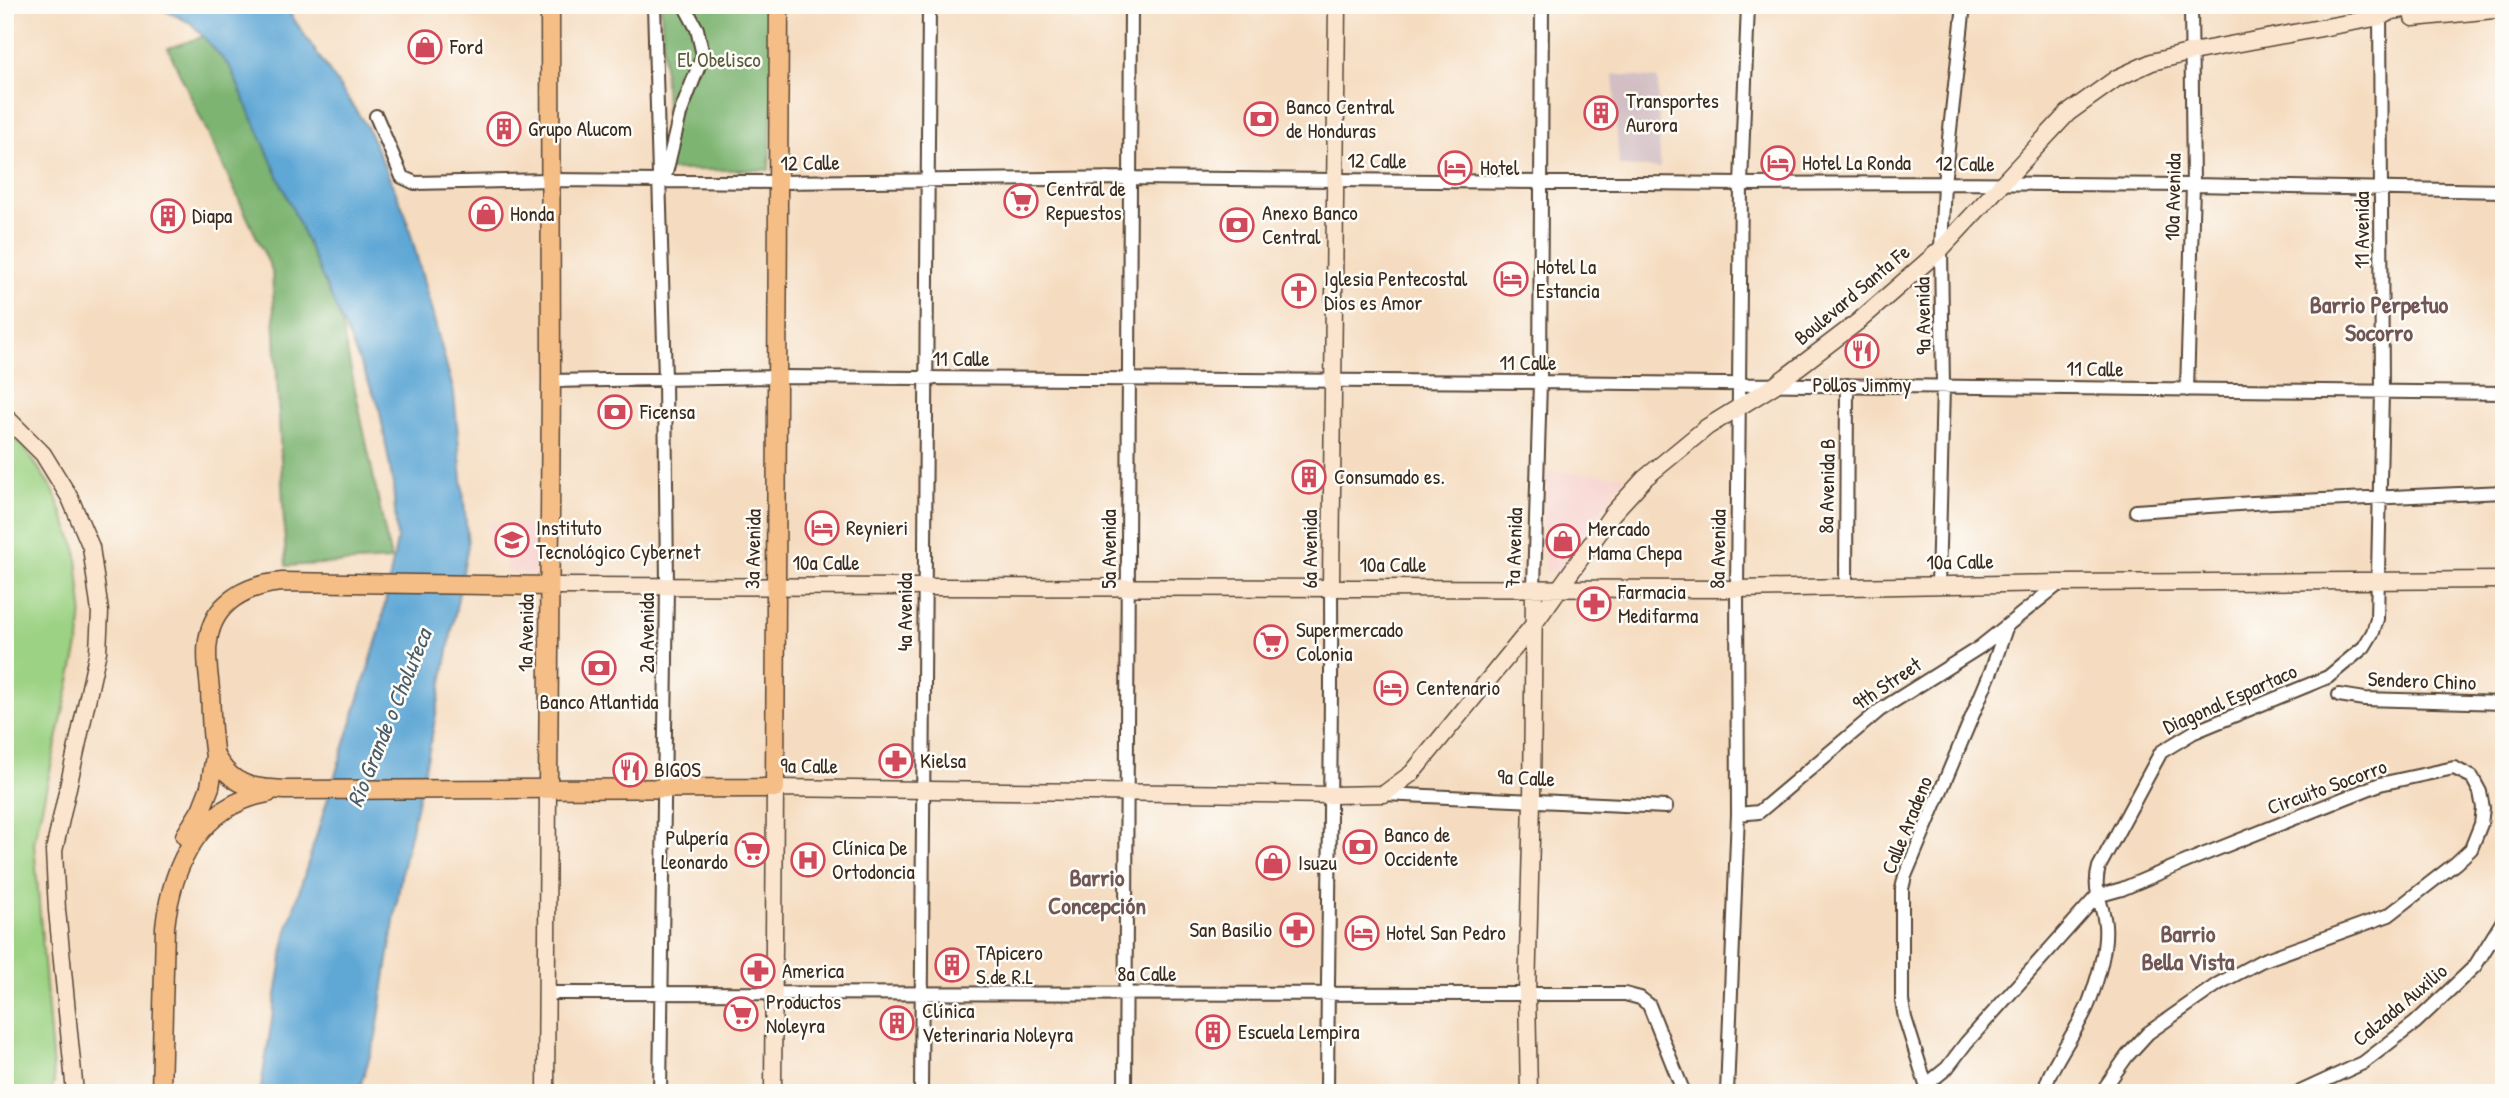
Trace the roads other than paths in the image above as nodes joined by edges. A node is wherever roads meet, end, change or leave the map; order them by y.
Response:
1 (550, 5) edge
2 (654, 5) edge
3 (684, 5) edge
4 (779, 5) edge
5 (929, 5) edge
6 (1132, 5) edge
7 (1337, 5) edge
8 (1542, 5) edge
9 (1748, 5) edge
10 (1964, 5) edge
11 (2191, 5) edge
12 (2431, 5) edge
13 (2504, 9) edge
14 (2380, 11) edge
15 (2192, 52) junction
16 (376, 116) dead end
17 (1130, 178) junction
18 (551, 180) junction
19 (1335, 180) junction
20 (662, 181) junction
21 (928, 181) junction
22 (778, 182) junction
23 (1541, 183) junction
24 (1944, 183) junction
25 (1741, 184) junction
26 (1999, 184) junction
27 (2193, 185) junction
28 (2381, 191) junction
29 (2504, 191) edge
30 (1941, 249) junction
31 (778, 377) junction
32 (665, 378) junction
33 (926, 378) junction
34 (1129, 380) junction
35 (551, 381) junction
36 (1333, 382) junction
37 (1540, 382) junction
38 (1775, 384) junction
39 (1847, 385) junction
40 (1740, 386) junction
41 (1943, 386) junction
42 (2187, 390) junction
43 (2382, 392) junction
44 (2504, 393) edge
45 (1740, 407) junction
46 (5, 416) edge
47 (2504, 492) edge
48 (2380, 499) junction
49 (2136, 511) dead end
50 (2504, 579) edge
51 (2378, 581) junction
52 (2060, 583) junction
53 (1938, 584) junction
54 (549, 586) junction
55 (667, 586) junction
56 (775, 586) junction
57 (925, 586) junction
58 (1128, 587) junction
59 (1331, 587) junction
60 (1846, 587) junction
61 (1534, 588) junction
62 (1560, 588) junction
63 (1737, 589) junction
64 (1534, 624) junction
65 (2006, 628) junction
66 (2339, 695) dead end
67 (2504, 703) edge
68 (215, 756) junction
69 (548, 788) junction
70 (664, 788) junction
71 (775, 788) junction
72 (292, 789) junction
73 (923, 790) junction
74 (1127, 793) junction
75 (1384, 794) junction
76 (1332, 795) junction
77 (1532, 801) junction
78 (1666, 807) dead end
79 (1738, 814) junction
80 (2097, 896) junction
81 (2504, 919) edge
82 (548, 993) junction
83 (660, 993) junction
84 (775, 993) junction
85 (1126, 993) junction
86 (923, 994) junction
87 (1527, 994) junction
88 (1327, 995) junction
89 (1926, 1089) edge
90 (71, 1090) edge
91 (150, 1093) edge
92 (160, 1093) edge
93 (546, 1093) edge
94 (660, 1093) edge
95 (773, 1093) edge
96 (921, 1093) edge
97 (1125, 1093) edge
98 (1326, 1093) edge
99 (1529, 1093) edge
100 (1684, 1093) edge
101 (1727, 1093) edge
102 (2045, 1093) edge
103 (2101, 1093) edge
104 (2298, 1093) edge

1 - 18 main road, 1a Avenida
2 - 20 street, 2a Avenida
3 - 20 street
4 - 22 main road, 3a Avenida
5 - 21 street, 4a Avenida
6 - 17 street, 5a Avenida
7 - 19 main road, 6a Avenida
8 - 23 street, 7a Avenida
9 - 25 street, 8a Avenida
10 - 24 street, 9a Avenida
11 - 15 street, 10a Avenida
12 - 14 main road
13 - 14 main road, Boulevard Santa Fe
14 - 15 main road, Boulevard Santa Fe
14 - 28 street, 11 Avenida
15 - 26 main road, Boulevard Santa Fe
15 - 27 street, 10a Avenida
16 - 18 street, 12 Calle
17 - 19 street, 12 Calle
17 - 21 street, 12 Calle
17 - 34 street, 5a Avenida
18 - 20 street, 12 Calle
18 - 35 main road, 1a Avenida
19 - 23 street, 12 Calle
19 - 36 main road, 6a Avenida
20 - 22 street, 12 Calle
20 - 32 street, 2a Avenida
21 - 22 street, 12 Calle
21 - 33 street, 4a Avenida
22 - 31 main road, 3a Avenida
23 - 25 street, 12 Calle
23 - 37 street, 7a Avenida
24 - 25 street, 12 Calle
24 - 26 street, 12 Calle
24 - 30 street, 9a Avenida
25 - 40 street, 8a Avenida
26 - 27 street, 12 Calle
26 - 30 main road, Boulevard Santa Fe
27 - 28 street, 12 Calle
27 - 42 street, 10a Avenida
28 - 29 street, 12 Calle
28 - 43 street, 11 Avenida
30 - 38 main road, Boulevard Santa Fe
30 - 41 street, 9a Avenida
31 - 32 street, 11 Calle
31 - 33 street, 11 Calle
31 - 56 main road, 3a Avenida
32 - 35 street, 11 Calle
32 - 55 street, 2a Avenida
33 - 34 street, 11 Calle
33 - 57 street, 4a Avenida
34 - 36 street, 11 Calle
34 - 58 street, 5a Avenida
35 - 54 main road, 1a Avenida
36 - 37 street, 11 Calle
36 - 59 main road, 6a Avenida
37 - 40 street, 11 Calle
37 - 61 street, 7a Avenida
38 - 39 street, 11 Calle
38 - 40 street, 11 Calle
38 - 45 main road, Boulevard Santa Fe
39 - 41 street, 11 Calle
39 - 60 street, 8a Avenida B
40 - 45 street, 8a Avenida
41 - 42 street, 11 Calle
41 - 53 street, 9a Avenida
42 - 43 street, 11 Calle
43 - 44 street, 11 Calle
43 - 48 street, 11 Avenida
45 - 62 main road, Boulevard Santa Fe
45 - 63 street, 8a Avenida
46 - 90 main road
47 - 48 street
48 - 49 street
48 - 51 street, 11 Avenida
50 - 51 main road, 10a Calle
51 - 52 main road, 10a Calle
51 - 80 street, Diagonal Espartaco
52 - 53 main road, 10a Calle
52 - 65 street, 9th Street
53 - 60 main road, 10a Calle
54 - 55 main road, 10a Calle
54 - 68 main road, 10a Calle
54 - 69 main road, 1a Avenida
55 - 56 main road, 10a Calle
55 - 70 street, 2a Avenida
56 - 57 main road, 10a Calle
56 - 71 main road, 3a Avenida
57 - 58 main road, 10a Calle
57 - 73 street, 4a Avenida
58 - 59 main road, 10a Calle
58 - 74 street, 5a Avenida
59 - 61 main road, 10a Calle
59 - 76 street, 6a Avenida
60 - 63 main road, 10a Calle
61 - 62 main road, 10a Calle
61 - 64 main road, 7a Avenida
62 - 63 main road, 10a Calle
62 - 64 main road, Boulevard Santa Fe
63 - 79 street, 8a Avenida
64 - 75 main road, Boulevard Santa Fe
64 - 77 main road, 7a Avenida
65 - 79 street, 9th Street
65 - 89 street, Calle Aradeno
66 - 67 street, Sendero Chino
68 - 72 main road
68 - 91 main road, 10a Calle
69 - 70 main road, 9a Calle
69 - 72 main road, 9a Calle
69 - 82 main road, 1a Avenida
70 - 71 main road, 9a Calle
70 - 83 street, 2a Avenida
71 - 73 main road, 9a Calle
71 - 84 main road, 3a Avenida
72 - 92 main road
73 - 74 main road, 9a Calle
73 - 86 street, 4a Avenida
74 - 76 main road, 9a Calle
74 - 85 street, 5a Avenida
75 - 76 main road
75 - 77 street, 9a Calle
76 - 88 street, 6a Avenida
77 - 78 street, 9a Calle
77 - 87 main road, 7a Avenida
79 - 101 street, 8a Avenida
80 - 89 street
80 - 102 street
80 - 103 street, Circuito Socorro
81 - 104 street, Calzada Auxilio
82 - 83 street, 8a Calle
82 - 93 main road, 1a Avenida
83 - 84 street, 8a Calle
83 - 94 street, 2a Avenida
84 - 86 street, 8a Calle
84 - 95 main road, 3a Avenida
85 - 86 street, 8a Calle
85 - 88 street, 8a Calle
85 - 97 street, 5a Avenida
86 - 96 street, 4a Avenida
87 - 88 street, 8a Calle
87 - 99 main road, 7a Avenida
87 - 100 street, 8a Calle
88 - 98 street, 6a Avenida

